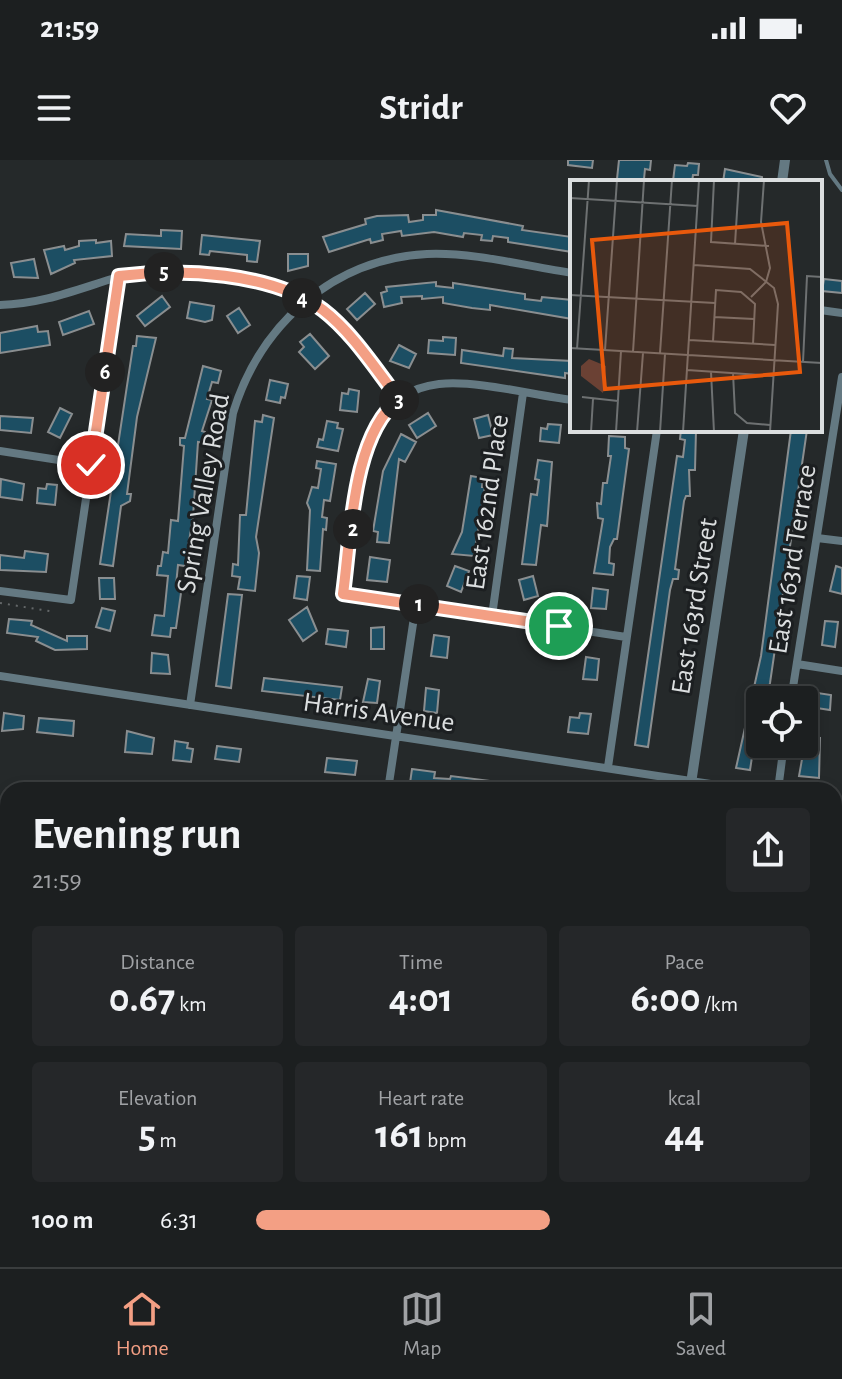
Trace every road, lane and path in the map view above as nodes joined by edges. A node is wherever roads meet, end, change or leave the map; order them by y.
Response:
1 (785, 160) edge
2 (826, 160) edge
3 (782, 180) edge
4 (842, 190) edge
5 (570, 273) edge
6 (119, 276) junction
7 (306, 300) junction
8 (0, 305) edge
9 (822, 310) edge
10 (842, 313) edge
11 (842, 377) edge
12 (523, 393) junction
13 (399, 399) junction
14 (570, 400) edge
15 (657, 432) edge
16 (744, 432) edge
17 (0, 451) edge
18 (91, 465) junction
19 (817, 538) junction
20 (842, 541) edge
21 (0, 591) edge
22 (0, 603) edge
23 (416, 604) junction
24 (55, 612) dead end
25 (492, 616) junction
26 (626, 637) junction
27 (797, 664) junction
28 (842, 671) edge
29 (0, 676) edge
30 (793, 686) edge
31 (190, 705) junction
32 (397, 735) junction
33 (782, 758) edge
34 (608, 767) junction
35 (389, 782) edge
36 (673, 782) edge
37 (691, 782) edge
38 (779, 782) edge

1 - 3 street
2 - 4 lane
5 - 7 street, Spring Valley Road
6 - 7 street
6 - 8 street
6 - 18 street
7 - 13 street
7 - 31 street, Spring Valley Road
9 - 10 street
11 - 19 street, East 163rd Terrace
12 - 13 street
12 - 14 street
12 - 25 street, East 162nd Place
13 - 23 street
15 - 26 street
16 - 37 street, East 163rd Street
17 - 18 street
18 - 21 street
19 - 20 street
19 - 27 street, East 163rd Terrace
22 - 24 path
23 - 25 street
23 - 32 street
25 - 26 street
26 - 34 street
27 - 28 street
27 - 30 street, East 163rd Terrace
29 - 31 street, Harris Avenue
31 - 32 street, Harris Avenue
32 - 34 street, Harris Avenue
32 - 35 street
33 - 38 street
34 - 36 street, Harris Avenue

